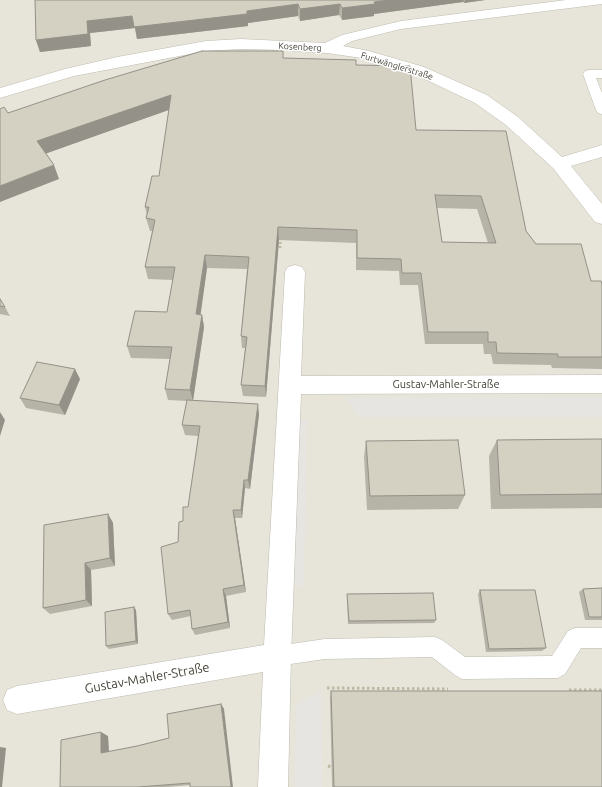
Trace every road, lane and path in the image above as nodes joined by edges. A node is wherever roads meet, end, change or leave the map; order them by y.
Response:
1 (600, 0) edge
2 (327, 48) junction
3 (602, 74) edge
4 (0, 93) edge
5 (602, 110) edge
6 (602, 151) edge
7 (559, 164) junction
8 (602, 217) edge
9 (281, 232) edge
10 (280, 248) dead end
11 (295, 272) dead end
12 (602, 384) edge
13 (290, 385) junction
14 (602, 638) edge
15 (277, 656) junction
16 (17, 700) dead end
17 (273, 787) edge

1 - 2 street, Kosenberg
2 - 4 street, Kosenberg
2 - 7 street, Furtwänglerstraße
3 - 5 lane
6 - 7 street
7 - 8 street, Furtwänglerstraße
9 - 10 path
11 - 13 street
12 - 13 street, Gustav-Mahler-Straße
13 - 15 street
14 - 15 lane
15 - 16 street, Gustav-Mahler-Straße
15 - 17 street

